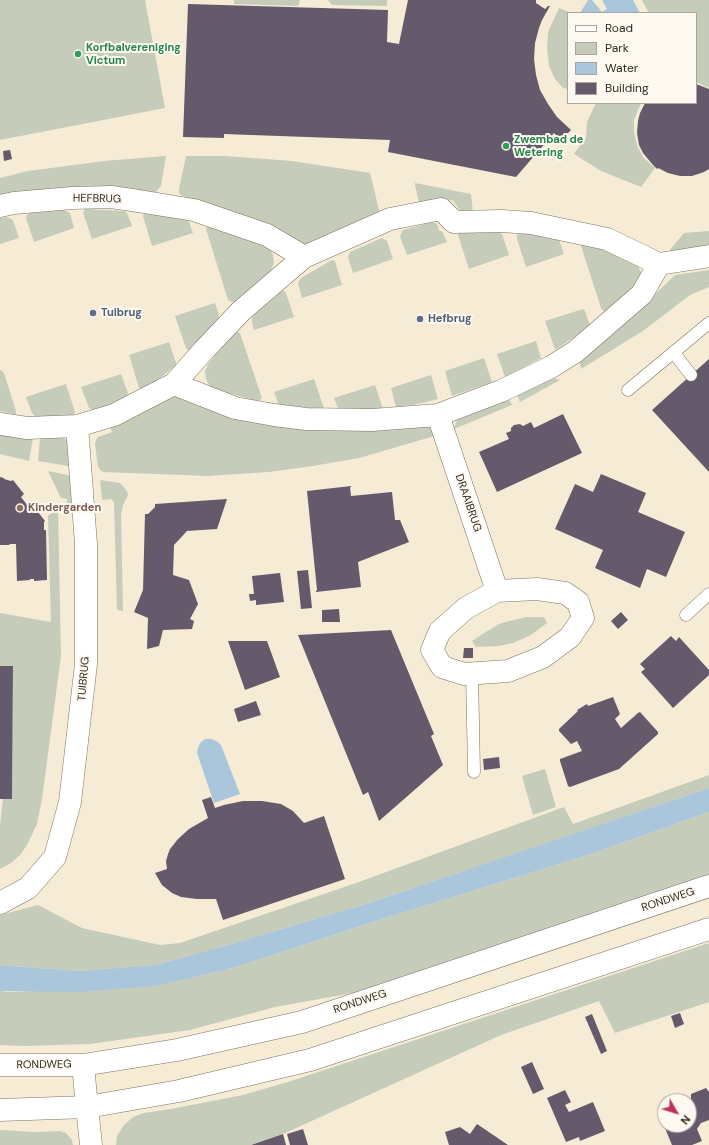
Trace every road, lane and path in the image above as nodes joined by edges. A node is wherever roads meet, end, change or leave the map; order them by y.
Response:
1 (0, 206) edge
2 (304, 256) junction
3 (709, 256) edge
4 (659, 264) junction
5 (709, 323) edge
6 (674, 353) junction
7 (691, 375) dead end
8 (174, 384) junction
9 (628, 390) dead end
10 (438, 415) junction
11 (0, 424) edge
12 (77, 426) junction
13 (498, 591) junction
14 (709, 594) edge
15 (686, 615) dead end
16 (472, 673) junction
17 (474, 772) dead end
18 (709, 886) edge
19 (0, 903) edge
20 (709, 929) edge
21 (83, 1064) junction
22 (0, 1065) edge
23 (87, 1107) junction
24 (0, 1110) edge
25 (91, 1145) edge

1 - 2 street, HEFBRUG
2 - 4 street
2 - 8 street
3 - 4 street
4 - 10 street
5 - 6 lane
6 - 7 lane
6 - 9 lane
8 - 10 street
8 - 12 street
10 - 13 street, DRAAIBRUG
11 - 12 street
12 - 19 street, TUIBRUG
13 - 16 street
13 - 16 street
14 - 15 lane
16 - 17 lane
18 - 21 street, RONDWEG
20 - 23 street
21 - 22 street, RONDWEG
21 - 23 street
23 - 24 street
23 - 25 street

